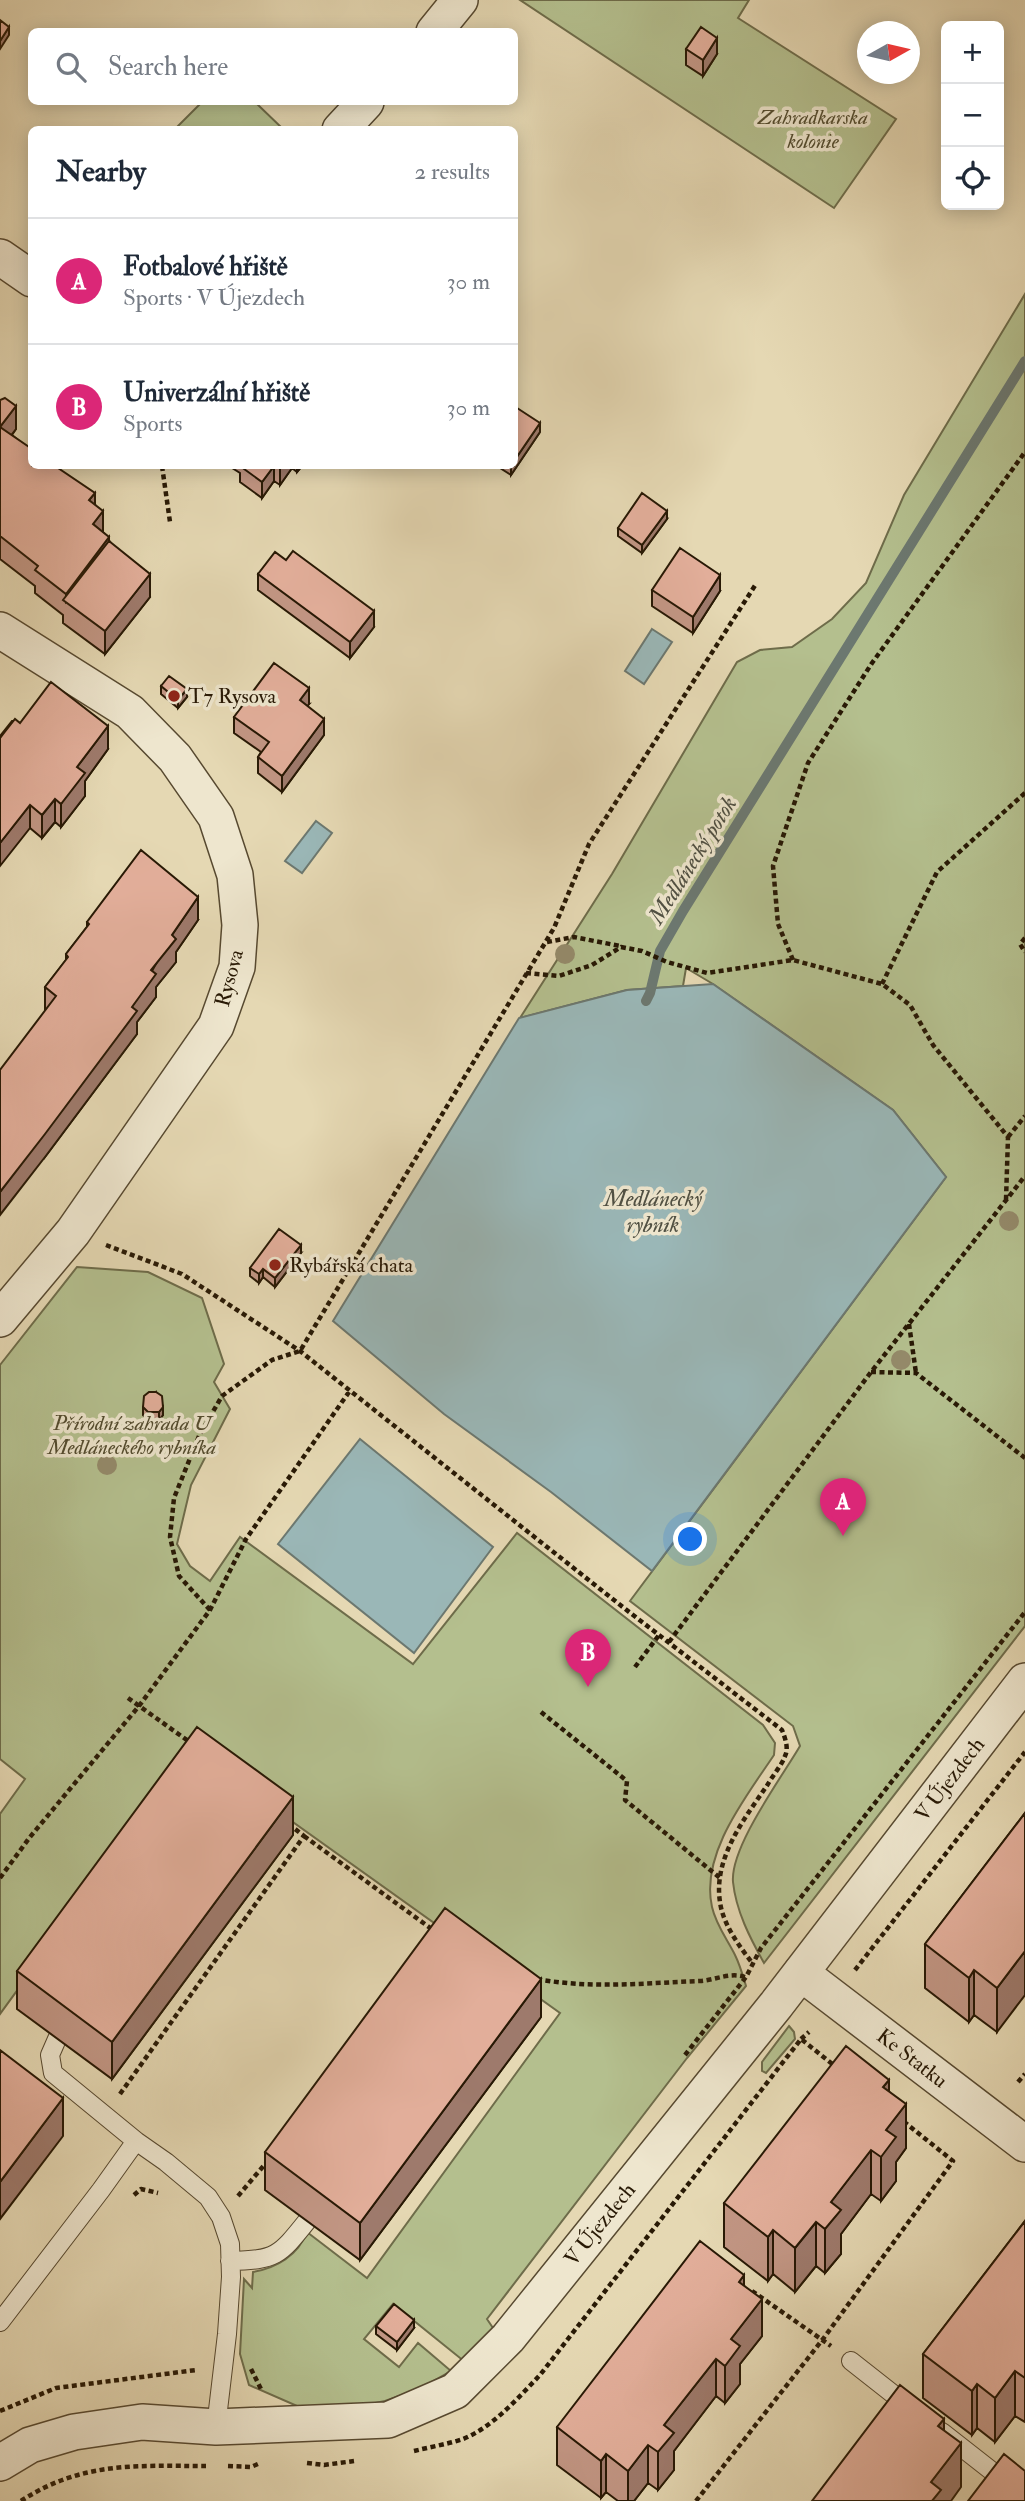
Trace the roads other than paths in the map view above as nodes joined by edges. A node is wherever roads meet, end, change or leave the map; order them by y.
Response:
1 (460, 0) edge
2 (437, 28) edge
3 (363, 105) edge
4 (344, 126) edge
5 (0, 257) edge
6 (28, 276) edge
7 (3, 637) edge
8 (0, 1319) edge
9 (1025, 1681) edge
10 (794, 1982) junction
11 (57, 2039) edge
12 (136, 2141) junction
13 (1025, 2144) edge
14 (307, 2221) edge
15 (230, 2261) junction
16 (0, 2322) edge
17 (851, 2361) road end
18 (216, 2427) junction
19 (0, 2463) edge
20 (993, 2472) edge

1 - 2 street
3 - 4 street
5 - 6 street
7 - 8 street, Rysova
9 - 10 street, V Újezdech
10 - 13 street, Ke Statku
10 - 18 street, V Újezdech
11 - 12 lane
12 - 15 lane
12 - 16 lane
14 - 15 lane
15 - 18 lane
17 - 20 lane
18 - 19 street, V Újezdech

